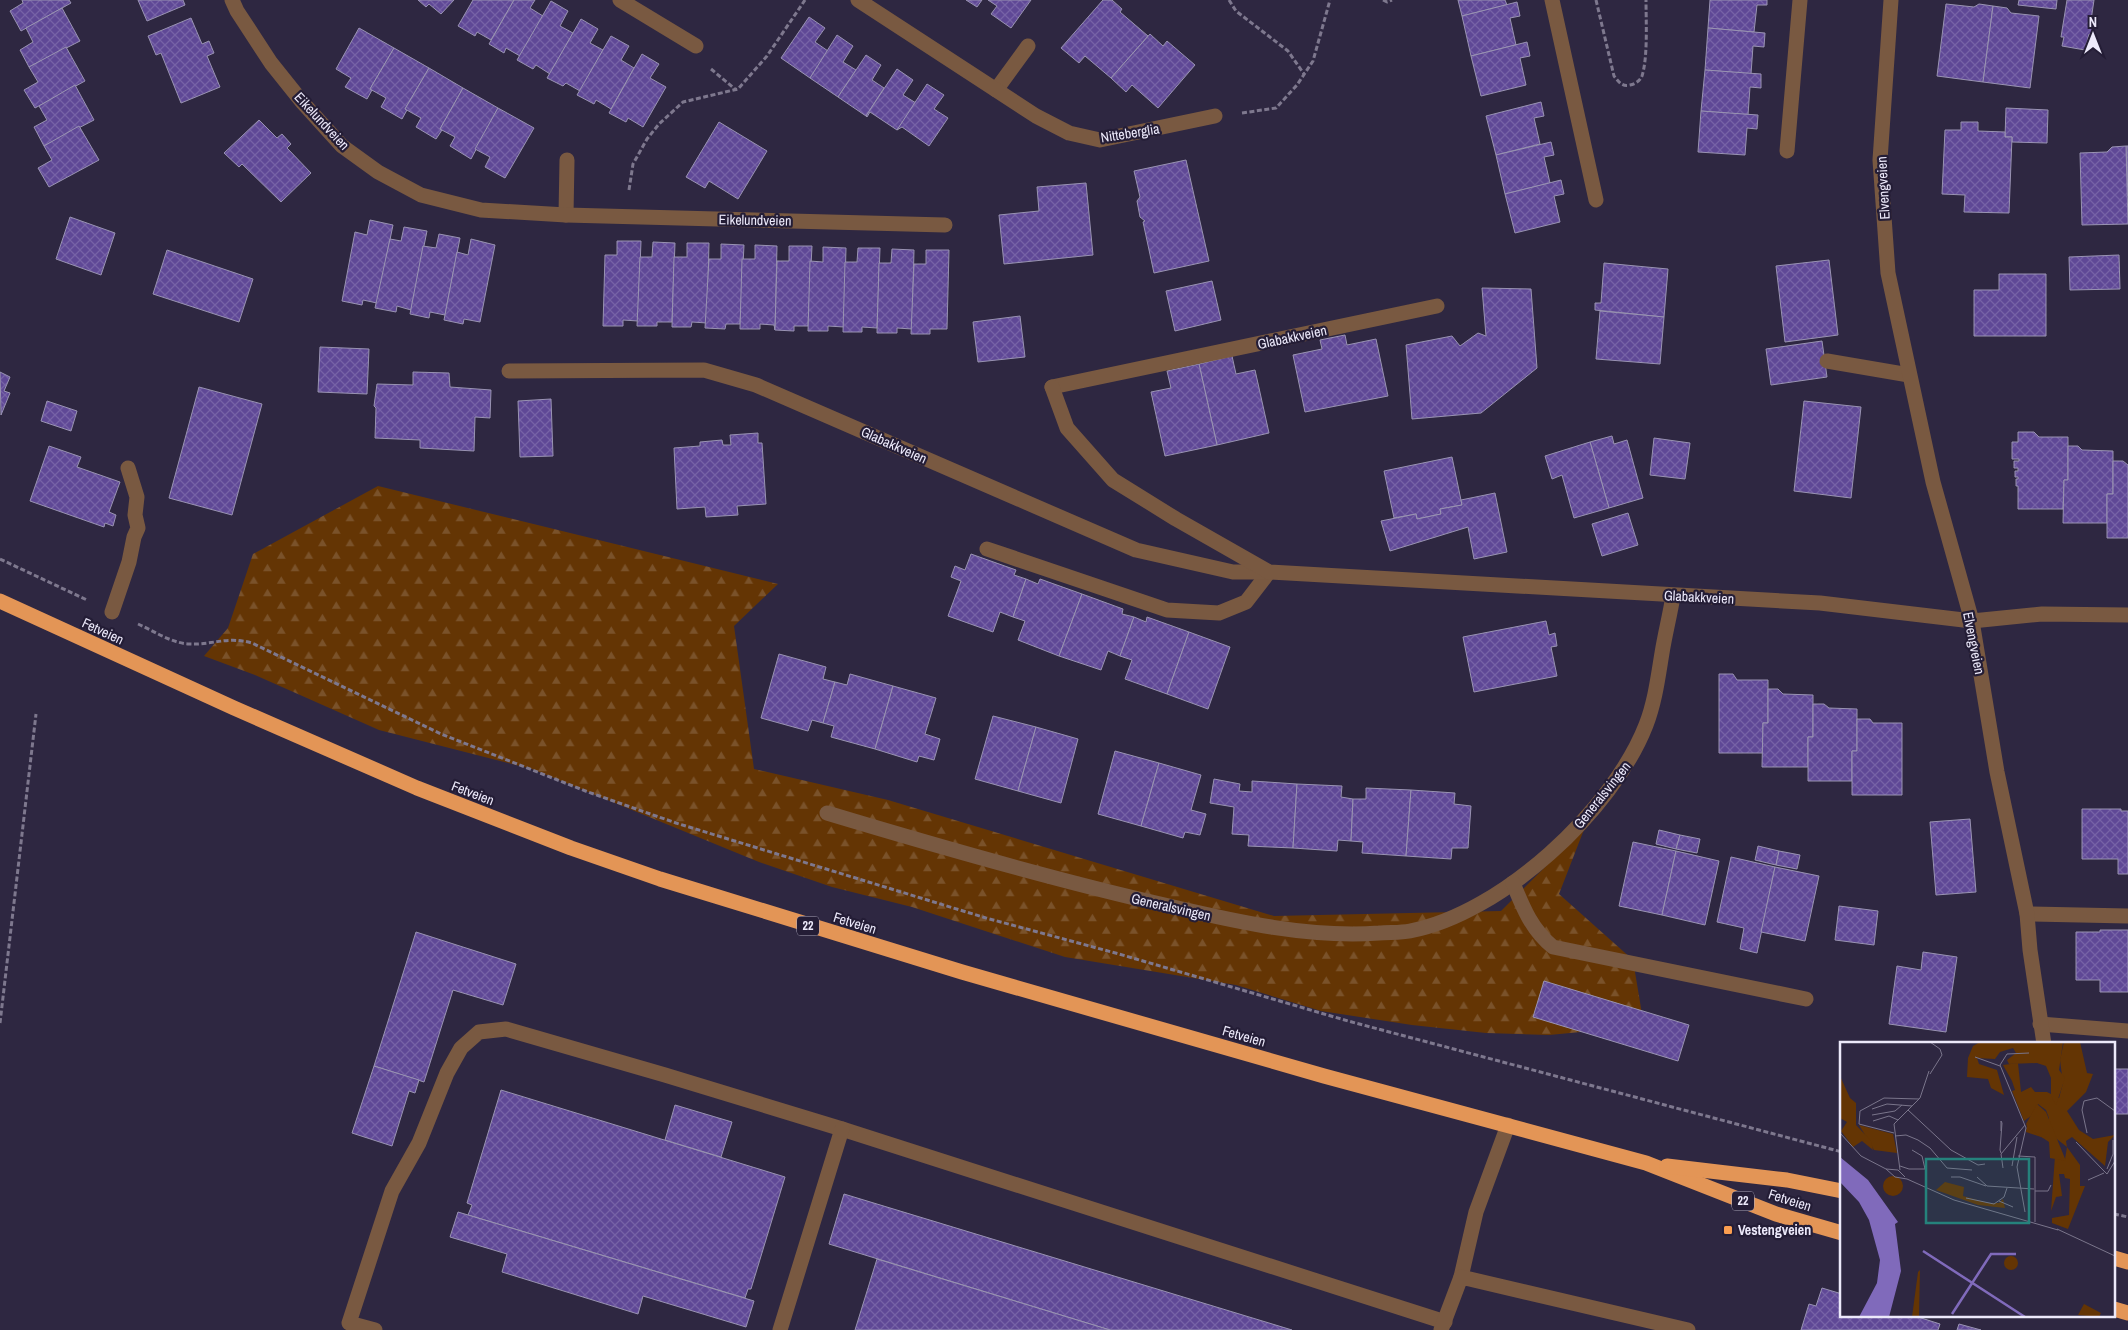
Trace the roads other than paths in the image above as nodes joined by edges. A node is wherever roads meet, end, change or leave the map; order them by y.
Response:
1 (232, 0) edge
2 (620, 0) edge
3 (858, 0) edge
4 (1552, 0) edge
5 (1800, 0) edge
6 (1890, 0) edge
7 (696, 46) dead end
8 (1028, 46) dead end
9 (996, 90) junction
10 (1215, 116) road end
11 (1787, 151) dead end
12 (568, 160) dead end
13 (1596, 200) dead end
14 (566, 215) junction
15 (945, 225) dead end
16 (1438, 306) dead end
17 (1827, 361) dead end
18 (509, 371) dead end
19 (1909, 375) junction
20 (128, 468) dead end
21 (987, 549) dead end
22 (1269, 572) junction
23 (1673, 596) junction
24 (0, 601) edge
25 (112, 612) dead end
26 (2128, 615) edge
27 (1972, 621) junction
28 (827, 813) dead end
29 (1513, 883) junction
30 (2027, 914) junction
31 (2128, 916) edge
32 (1806, 999) dead end
33 (2040, 1024) junction
34 (2128, 1031) edge
35 (2044, 1042) edge
36 (1508, 1125) junction
37 (842, 1129) junction
38 (1646, 1163) junction
39 (1840, 1191) edge
40 (1840, 1232) edge
41 (1461, 1277) junction
42 (1443, 1326) edge
43 (375, 1330) edge
44 (780, 1330) edge
45 (1688, 1330) edge

1 - 14 street, Eikelundveien
2 - 7 street
3 - 9 street, Nitteberglia
4 - 13 street
5 - 11 street
6 - 19 street, Elvengveien
8 - 9 street
9 - 10 street, Nitteberglia
12 - 14 street
14 - 15 street, Eikelundveien
16 - 22 street, Glabakkveien
17 - 19 street
18 - 22 street, Glabakkveien
19 - 27 street, Elvengveien
20 - 25 street
21 - 22 street
22 - 23 street, Glabakkveien
23 - 27 street, Glabakkveien
23 - 29 street, Generalsvingen
24 - 36 highway, Fetveien / 22
26 - 27 street, Glabakkveien
27 - 30 street, Elvengveien
28 - 29 street, Generalsvingen
29 - 32 street
30 - 31 street
30 - 33 street, Elvengveien
33 - 34 street
33 - 35 street, Elvengveien
36 - 38 highway, Fetveien / 22
36 - 41 street
37 - 42 street
37 - 43 street
37 - 44 street
38 - 39 highway, Fetveien / 22
38 - 40 highway, Fetveien / 22
41 - 42 street
41 - 45 street

